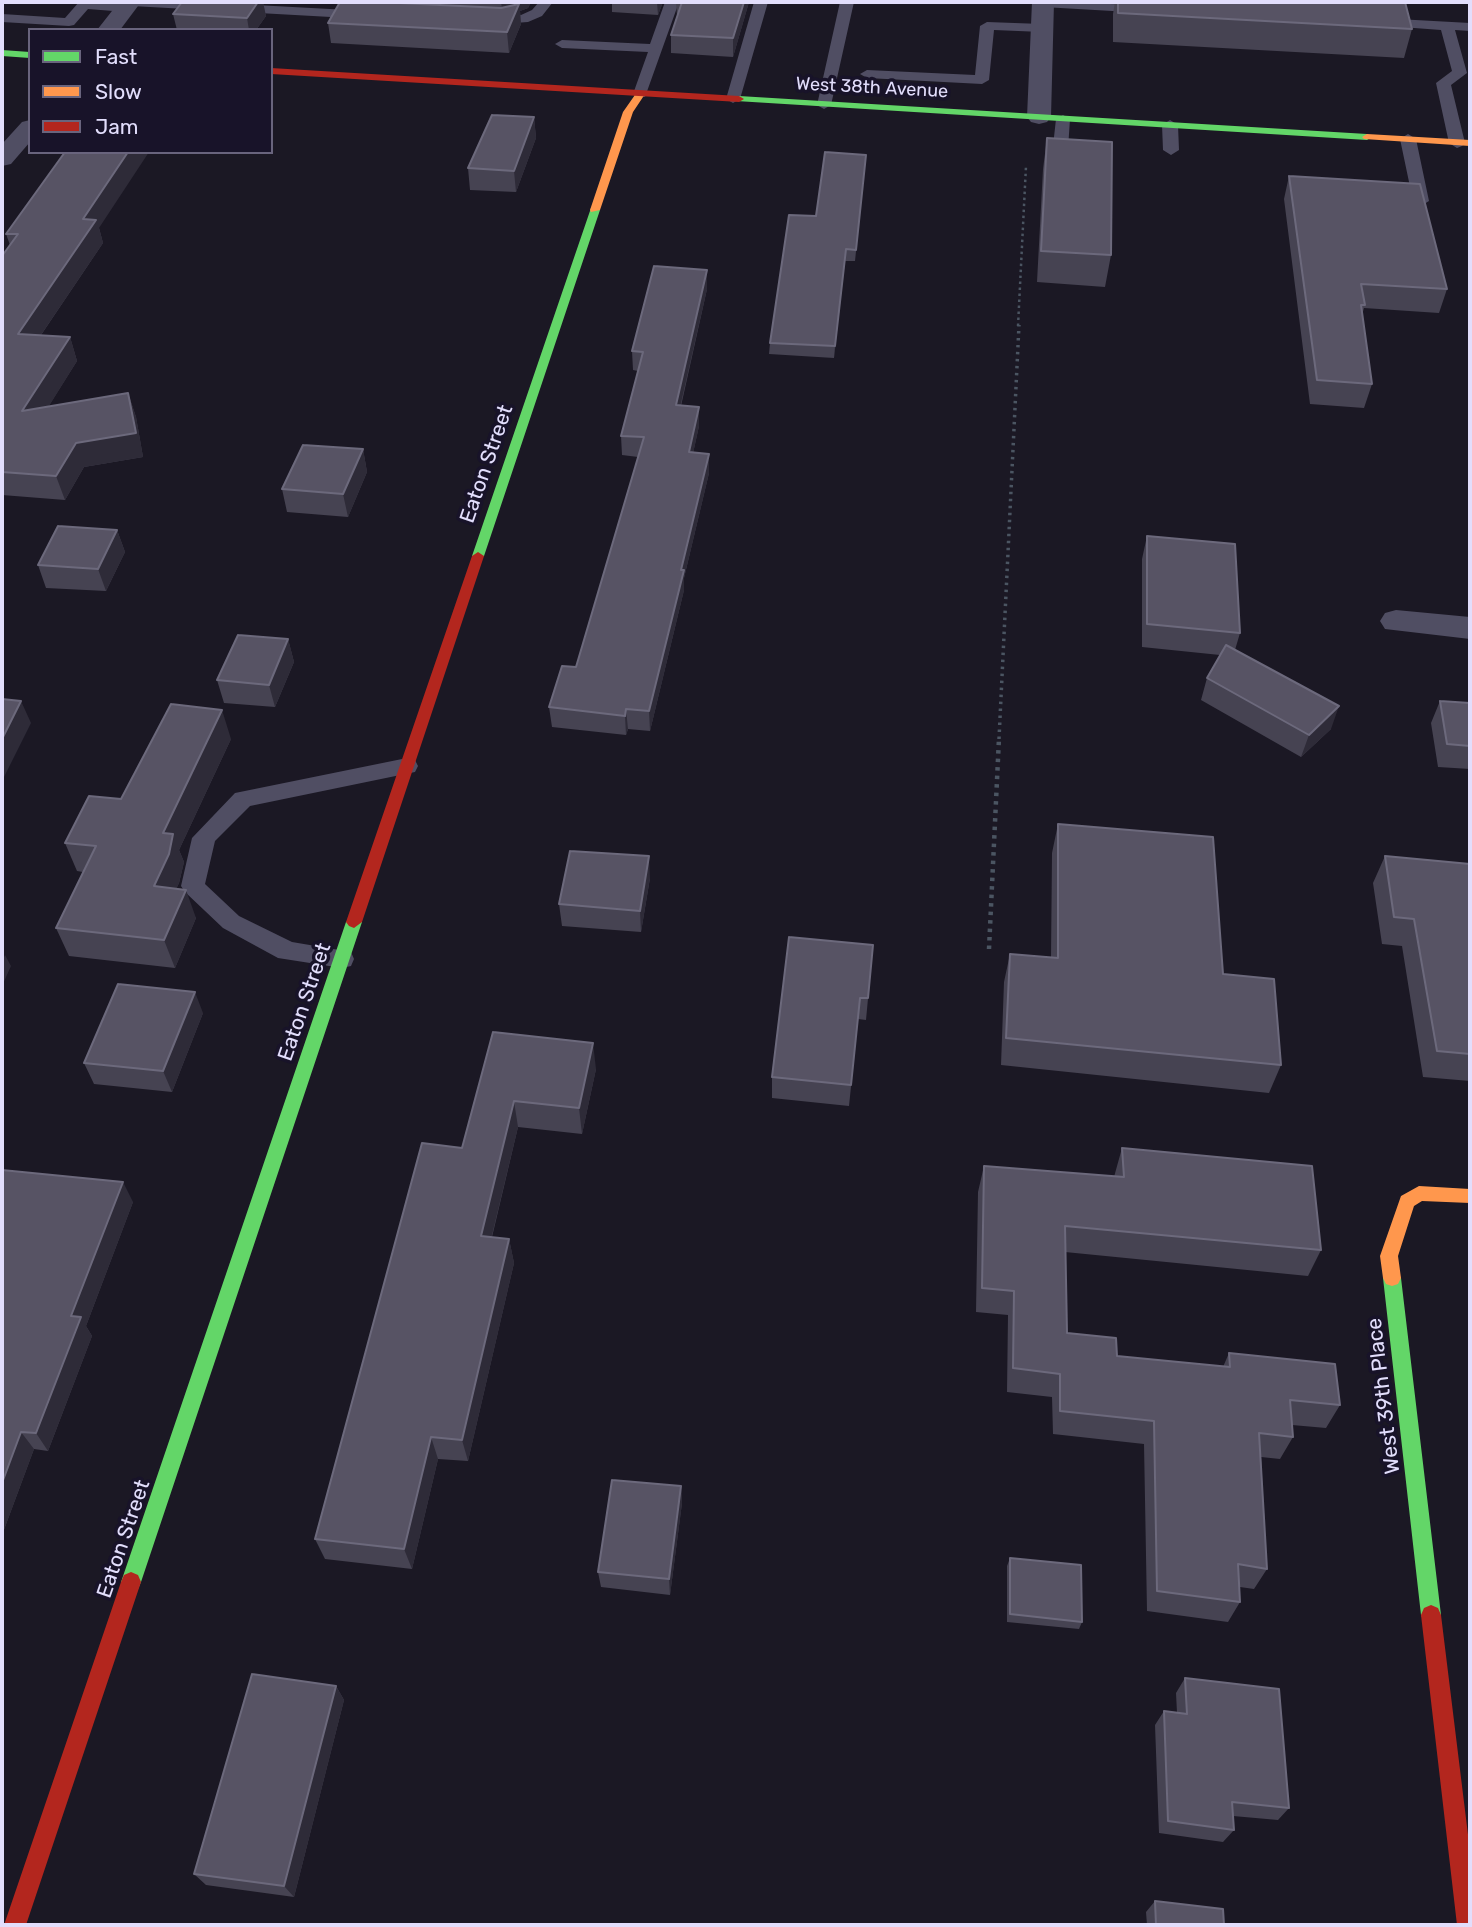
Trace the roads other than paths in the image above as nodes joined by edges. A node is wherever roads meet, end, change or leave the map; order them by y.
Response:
1 (546, 2) edge
2 (673, 2) edge
3 (761, 2) edge
4 (847, 2) edge
5 (1043, 3) edge
6 (129, 4) edge
7 (1168, 10) edge
8 (379, 15) edge
9 (2, 18) edge
10 (476, 21) edge
11 (1363, 21) edge
12 (1447, 26) junction
13 (1470, 27) edge
14 (110, 28) edge
15 (1042, 28) junction
16 (562, 44) dead end
17 (656, 48) junction
18 (2, 54) edge
19 (28, 55) edge
20 (273, 71) edge
21 (867, 74) dead end
22 (640, 93) junction
23 (733, 99) junction
24 (824, 105) junction
25 (1051, 118) junction
26 (1170, 125) junction
27 (28, 129) edge
28 (1408, 139) junction
29 (1464, 143) edge
30 (1171, 150) dead end
31 (2, 159) edge
32 (1059, 164) edge
33 (1422, 201) edge
34 (1396, 621) dead end
35 (1470, 628) edge
36 (407, 766) junction
37 (342, 959) junction
38 (1470, 1196) edge
39 (15, 1925) edge
40 (1468, 1925) edge

1 - 10 lane
2 - 17 lane
3 - 23 lane
4 - 24 lane
5 - 7 lane
5 - 15 street
6 - 8 lane
6 - 9 lane
6 - 14 street
11 - 12 lane
12 - 13 lane
12 - 29 lane
15 - 21 lane
15 - 25 street
16 - 17 lane
17 - 22 lane
18 - 19 street
20 - 22 street, West 38th Avenue
22 - 23 street, West 38th Avenue
22 - 36 street, Eaton Street
23 - 24 street, West 38th Avenue
24 - 25 street, West 38th Avenue
25 - 26 street, West 38th Avenue
25 - 32 lane
26 - 28 street, West 38th Avenue
26 - 30 lane
27 - 31 street
28 - 29 street, West 38th Avenue
28 - 33 lane
34 - 35 street
36 - 37 street, Eaton Street
36 - 37 lane
37 - 39 street, Eaton Street
38 - 40 street, West 39th Place

